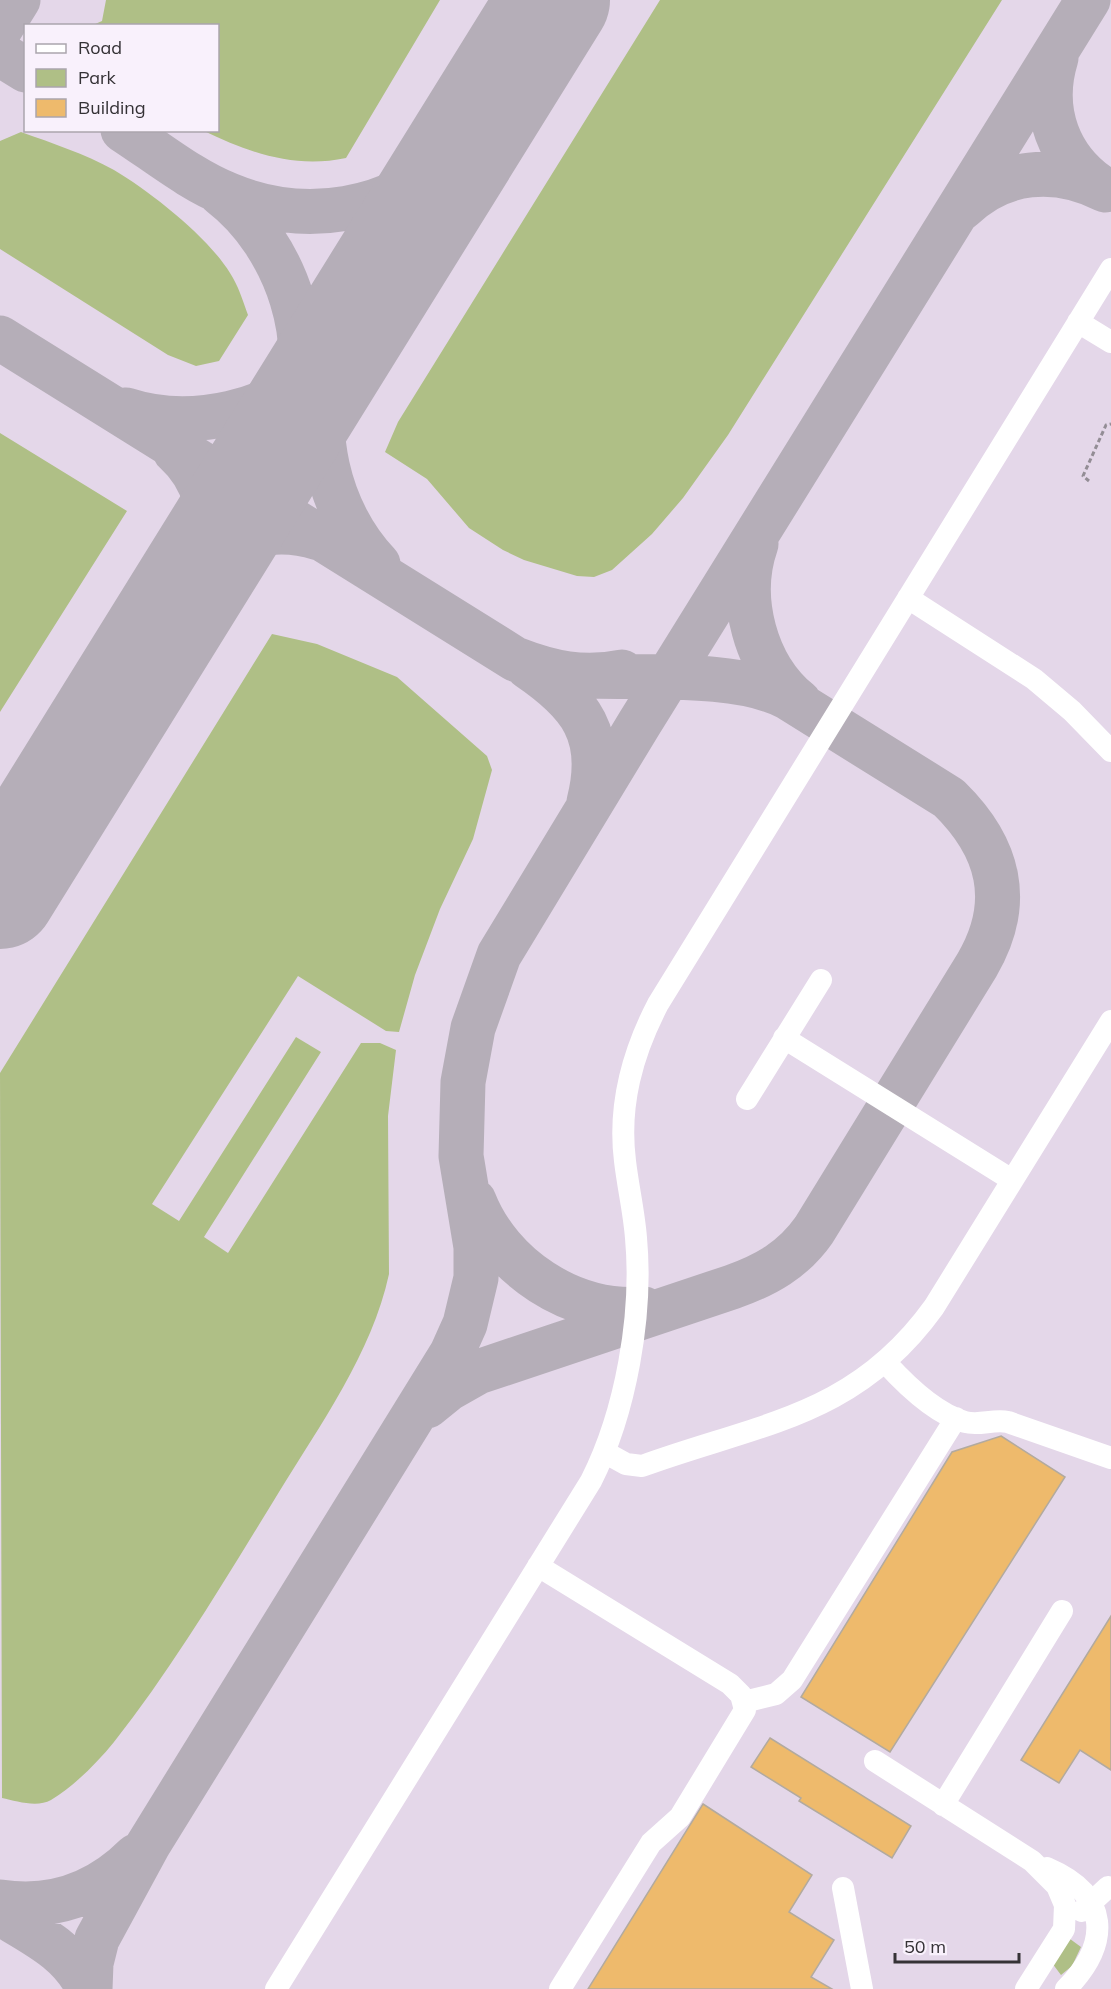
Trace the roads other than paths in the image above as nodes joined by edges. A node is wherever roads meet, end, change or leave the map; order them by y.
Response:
1 (1111, 269) edge
2 (1078, 322) junction
3 (1111, 342) edge
4 (908, 598) junction
5 (1111, 751) edge
6 (820, 980) dead end
7 (1111, 1021) edge
8 (784, 1038) junction
9 (747, 1100) dead end
10 (1012, 1180) junction
11 (886, 1363) junction
12 (956, 1418) junction
13 (606, 1453) junction
14 (1111, 1458) edge
15 (538, 1566) junction
16 (1062, 1611) dead end
17 (744, 1702) junction
18 (875, 1761) dead end
19 (952, 1810) junction
20 (1032, 1861) junction
21 (843, 1888) dead end
22 (1103, 1905) edge
23 (1064, 1929) junction
24 (1028, 1985) edge
25 (276, 1989) edge
26 (560, 1989) edge
27 (862, 1989) edge
28 (1053, 1989) edge
29 (1066, 1989) edge

1 - 2 street
2 - 3 street
2 - 4 street
4 - 5 street
4 - 13 street
6 - 8 street
7 - 10 street
8 - 9 street
8 - 10 street
10 - 11 street
11 - 12 street
11 - 13 street
12 - 14 street
12 - 17 street
13 - 15 street
15 - 17 street
15 - 25 street
16 - 19 street
17 - 26 street
18 - 19 street
19 - 20 street
20 - 22 street
20 - 23 street
21 - 27 street
22 - 23 street
22 - 29 street
23 - 24 street
24 - 28 street

